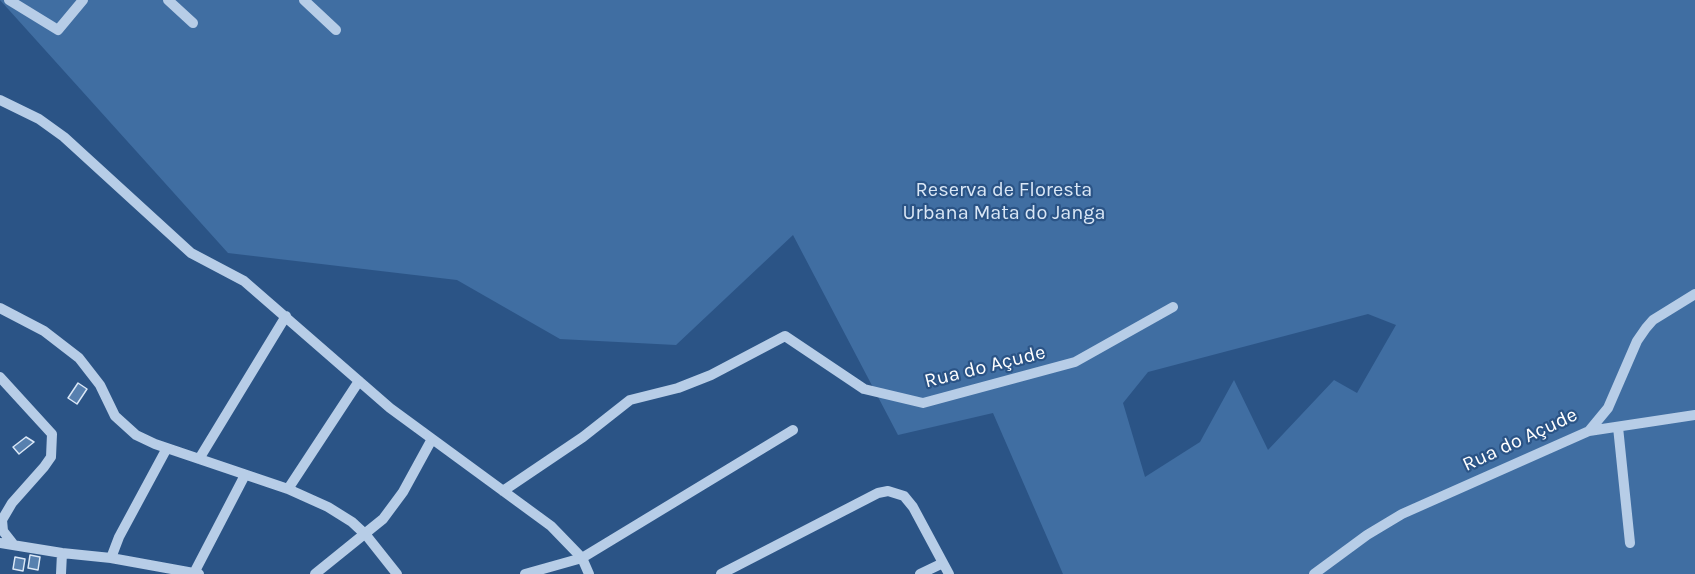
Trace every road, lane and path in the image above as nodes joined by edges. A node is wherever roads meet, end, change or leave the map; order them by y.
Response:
1 (9, 0) edge
2 (83, 0) edge
3 (168, 0) edge
4 (304, 0) edge
5 (193, 23) dead end
6 (336, 30) dead end
7 (0, 100) edge
8 (1695, 294) edge
9 (1173, 306) dead end
10 (0, 308) edge
11 (286, 316) junction
12 (0, 377) edge
13 (359, 381) junction
14 (1695, 415) edge
15 (1618, 427) junction
16 (793, 430) dead end
17 (1589, 431) junction
18 (432, 439) junction
19 (167, 448) junction
20 (200, 459) junction
21 (245, 475) junction
22 (288, 489) junction
23 (503, 491) junction
24 (366, 536) junction
25 (0, 543) edge
26 (1630, 543) dead end
27 (14, 546) junction
28 (62, 554) junction
29 (111, 558) junction
30 (582, 558) junction
31 (943, 563) junction
32 (196, 573) edge
33 (61, 574) edge
34 (315, 574) edge
35 (397, 574) edge
36 (525, 574) edge
37 (589, 574) edge
38 (721, 574) edge
39 (920, 574) edge
40 (949, 574) edge
41 (1314, 574) edge

1 - 2 street
3 - 5 street
4 - 6 street
7 - 11 street
8 - 17 street, Rua do Açude
9 - 23 street, Rua do Açude
10 - 19 street
11 - 13 street
11 - 20 street
12 - 27 street
13 - 18 street
13 - 22 street
14 - 15 street
15 - 17 street
15 - 26 street
16 - 30 street
17 - 41 street, Rua do Açude
18 - 23 street
18 - 24 street
19 - 20 street
19 - 29 street
20 - 21 street
21 - 22 street
21 - 32 street
22 - 24 street
23 - 30 street
24 - 34 street
24 - 35 street
25 - 27 street
27 - 28 street
28 - 29 street
28 - 33 street
29 - 32 street
30 - 36 street
30 - 37 street
31 - 38 street
31 - 39 street
31 - 40 street

